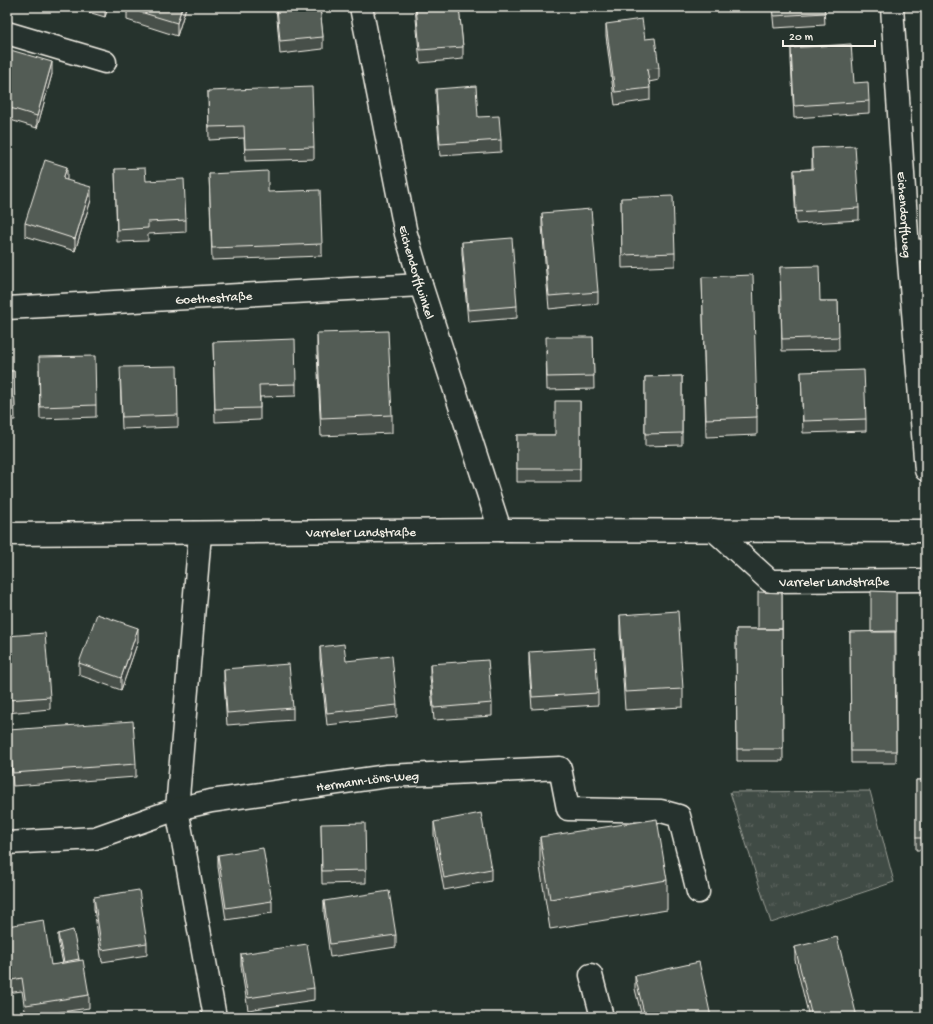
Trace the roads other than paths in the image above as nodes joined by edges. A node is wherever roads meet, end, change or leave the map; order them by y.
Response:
1 (361, 7) edge
2 (892, 7) edge
3 (7, 34) edge
4 (105, 62) dead end
5 (917, 250) edge
6 (421, 285) junction
7 (7, 308) edge
8 (926, 470) edge
9 (500, 530) junction
10 (714, 530) junction
11 (926, 530) edge
12 (7, 534) edge
13 (200, 534) junction
14 (926, 580) edge
15 (177, 809) junction
16 (7, 843) edge
17 (698, 892) dead end
18 (591, 975) dead end
19 (214, 1017) edge
20 (602, 1017) edge

1 - 6 street, Eichendorffwinkel
2 - 5 street, Eichendorffweg
3 - 4 street
5 - 8 street, Eichendorffweg
6 - 7 street, Goethestraße
6 - 9 street, Eichendorffwinkel
9 - 10 street, Varreler Landstraße
9 - 13 street, Varreler Landstraße
10 - 11 street, Varreler Landstraße
10 - 14 street, Varreler Landstraße
12 - 13 street, Varreler Landstraße
13 - 15 street
15 - 16 street, Hermann-Löns-Weg
15 - 17 street, Hermann-Löns-Weg
15 - 19 street
18 - 20 street

